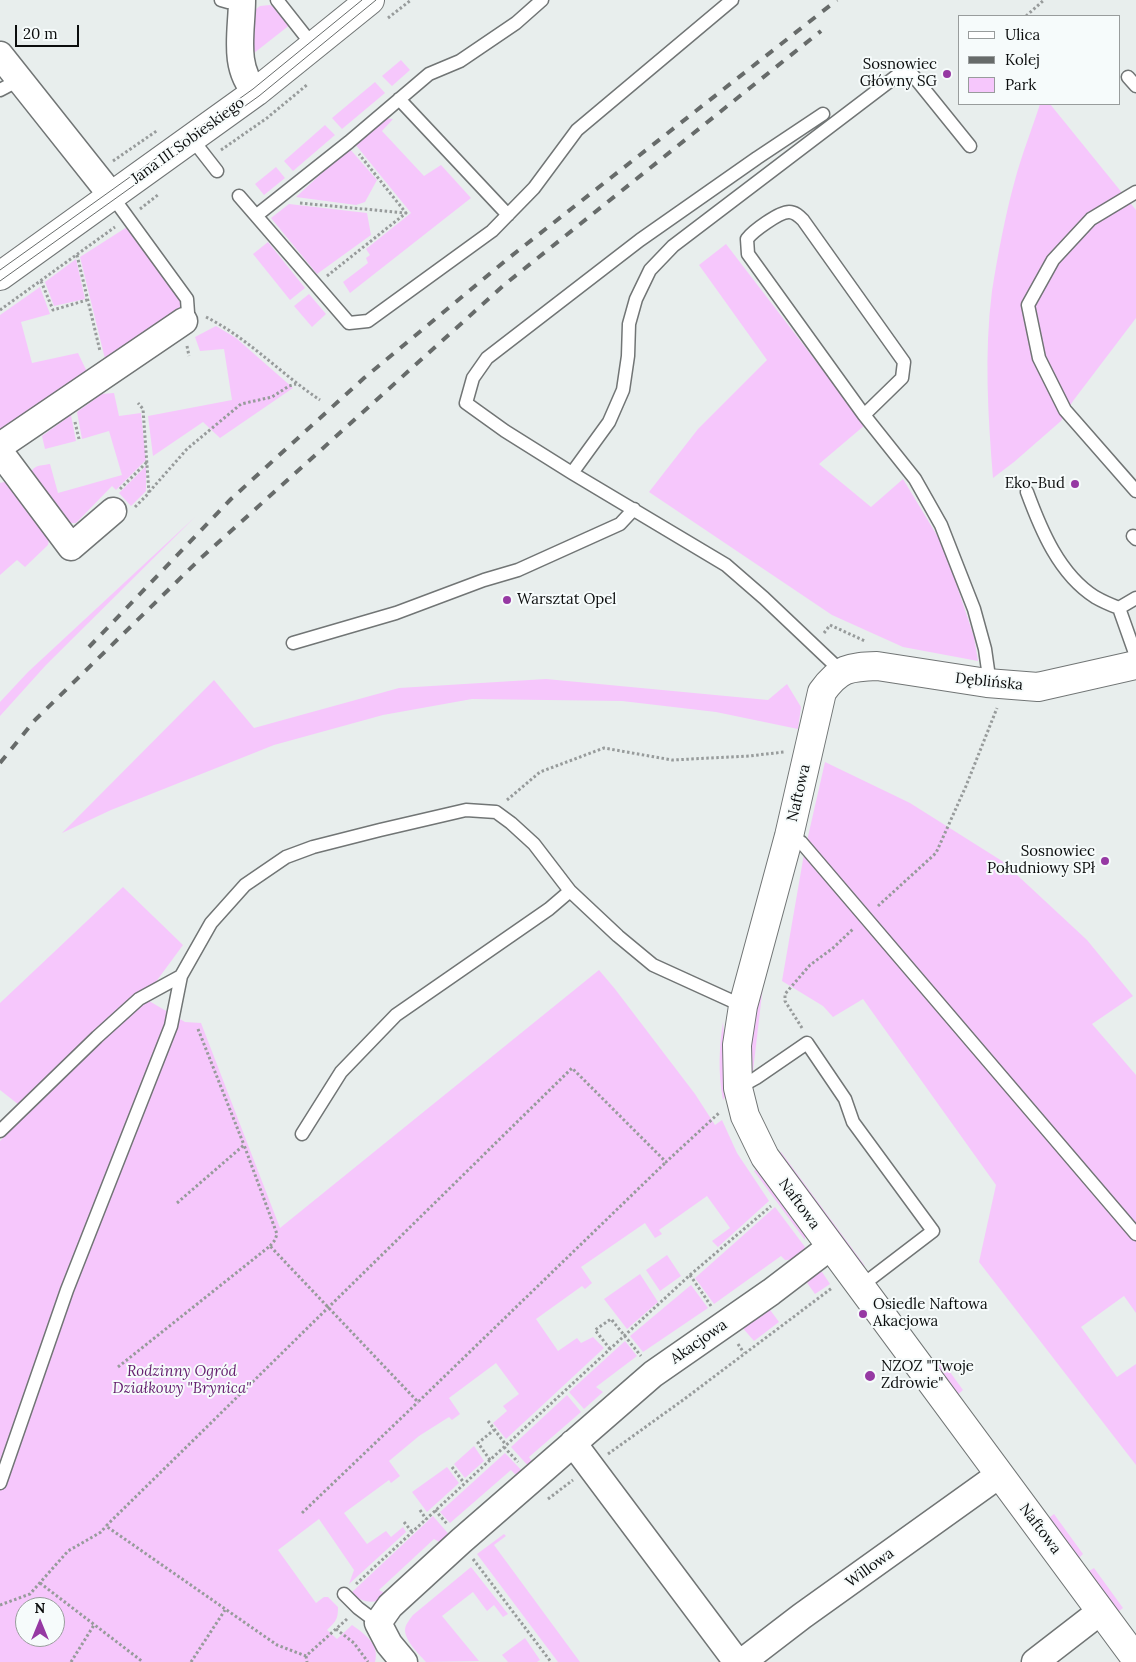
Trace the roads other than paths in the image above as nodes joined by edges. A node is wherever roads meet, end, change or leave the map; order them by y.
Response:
1 (277, 0) edge
2 (370, 0) edge
3 (542, 0) edge
4 (732, 0) edge
5 (240, 1) edge
6 (314, 47) junction
7 (0, 55) edge
8 (9, 85) edge
9 (256, 92) junction
10 (399, 99) junction
11 (823, 114) dead end
12 (192, 139) junction
13 (970, 146) dead end
14 (217, 171) dead end
15 (104, 185) junction
16 (1136, 192) edge
17 (239, 196) dead end
18 (257, 215) junction
19 (508, 215) junction
20 (0, 276) edge
21 (186, 314) joint
22 (864, 414) junction
23 (0, 446) edge
24 (0, 452) edge
25 (572, 473) junction
26 (1136, 491) edge
27 (1027, 492) dead end
28 (634, 509) junction
29 (113, 511) road end
30 (1136, 598) edge
31 (1119, 608) junction
32 (293, 643) dead end
33 (1136, 656) edge
34 (1136, 665) edge
35 (841, 671) junction
36 (992, 694) junction
37 (789, 836) junction
38 (570, 891) junction
39 (181, 976) junction
40 (743, 1006) junction
41 (738, 1088) junction
42 (0, 1131) edge
43 (302, 1134) dead end
44 (1136, 1234) edge
45 (830, 1247) junction
46 (849, 1284) junction
47 (573, 1443) junction
48 (999, 1475) junction
49 (0, 1483) edge
50 (344, 1594) road end
51 (1101, 1611) junction
52 (368, 1616) junction
53 (1136, 1659) edge
54 (404, 1662) edge
55 (737, 1662) edge
56 (742, 1662) edge
57 (1035, 1662) edge

1 - 6 lane
2 - 6 street, Jana III Sobieskiego
3 - 10 lane
4 - 19 lane
5 - 9 street
6 - 9 street, Jana III Sobieskiego
7 - 8 street
8 - 15 street
9 - 12 street, Jana III Sobieskiego
10 - 18 lane
10 - 19 lane
11 - 25 lane
12 - 14 lane
12 - 15 street, Jana III Sobieskiego
13 - 25 lane
15 - 20 street, Jana III Sobieskiego
15 - 21 lane
16 - 26 lane
17 - 18 lane
18 - 19 lane
21 - 23 street
22 - 22 lane
22 - 36 lane
24 - 29 street
25 - 28 lane
27 - 31 lane
28 - 32 lane
28 - 35 lane
30 - 31 lane
31 - 33 lane
34 - 36 street, Dęblińska
35 - 36 street, Dęblińska
35 - 37 street, Naftowa
37 - 40 street, Naftowa
37 - 44 lane
38 - 39 lane
38 - 40 lane
38 - 43 lane
39 - 42 lane
39 - 49 lane
40 - 41 street, Naftowa
41 - 45 street, Naftowa
41 - 46 lane
45 - 46 street, Naftowa
45 - 47 street, Akacjowa
46 - 48 street, Naftowa
47 - 52 street, Akacjowa
47 - 55 street
48 - 51 street, Naftowa
48 - 56 street, Willowa
50 - 52 lane
51 - 53 street, Naftowa
51 - 57 street
52 - 54 street

